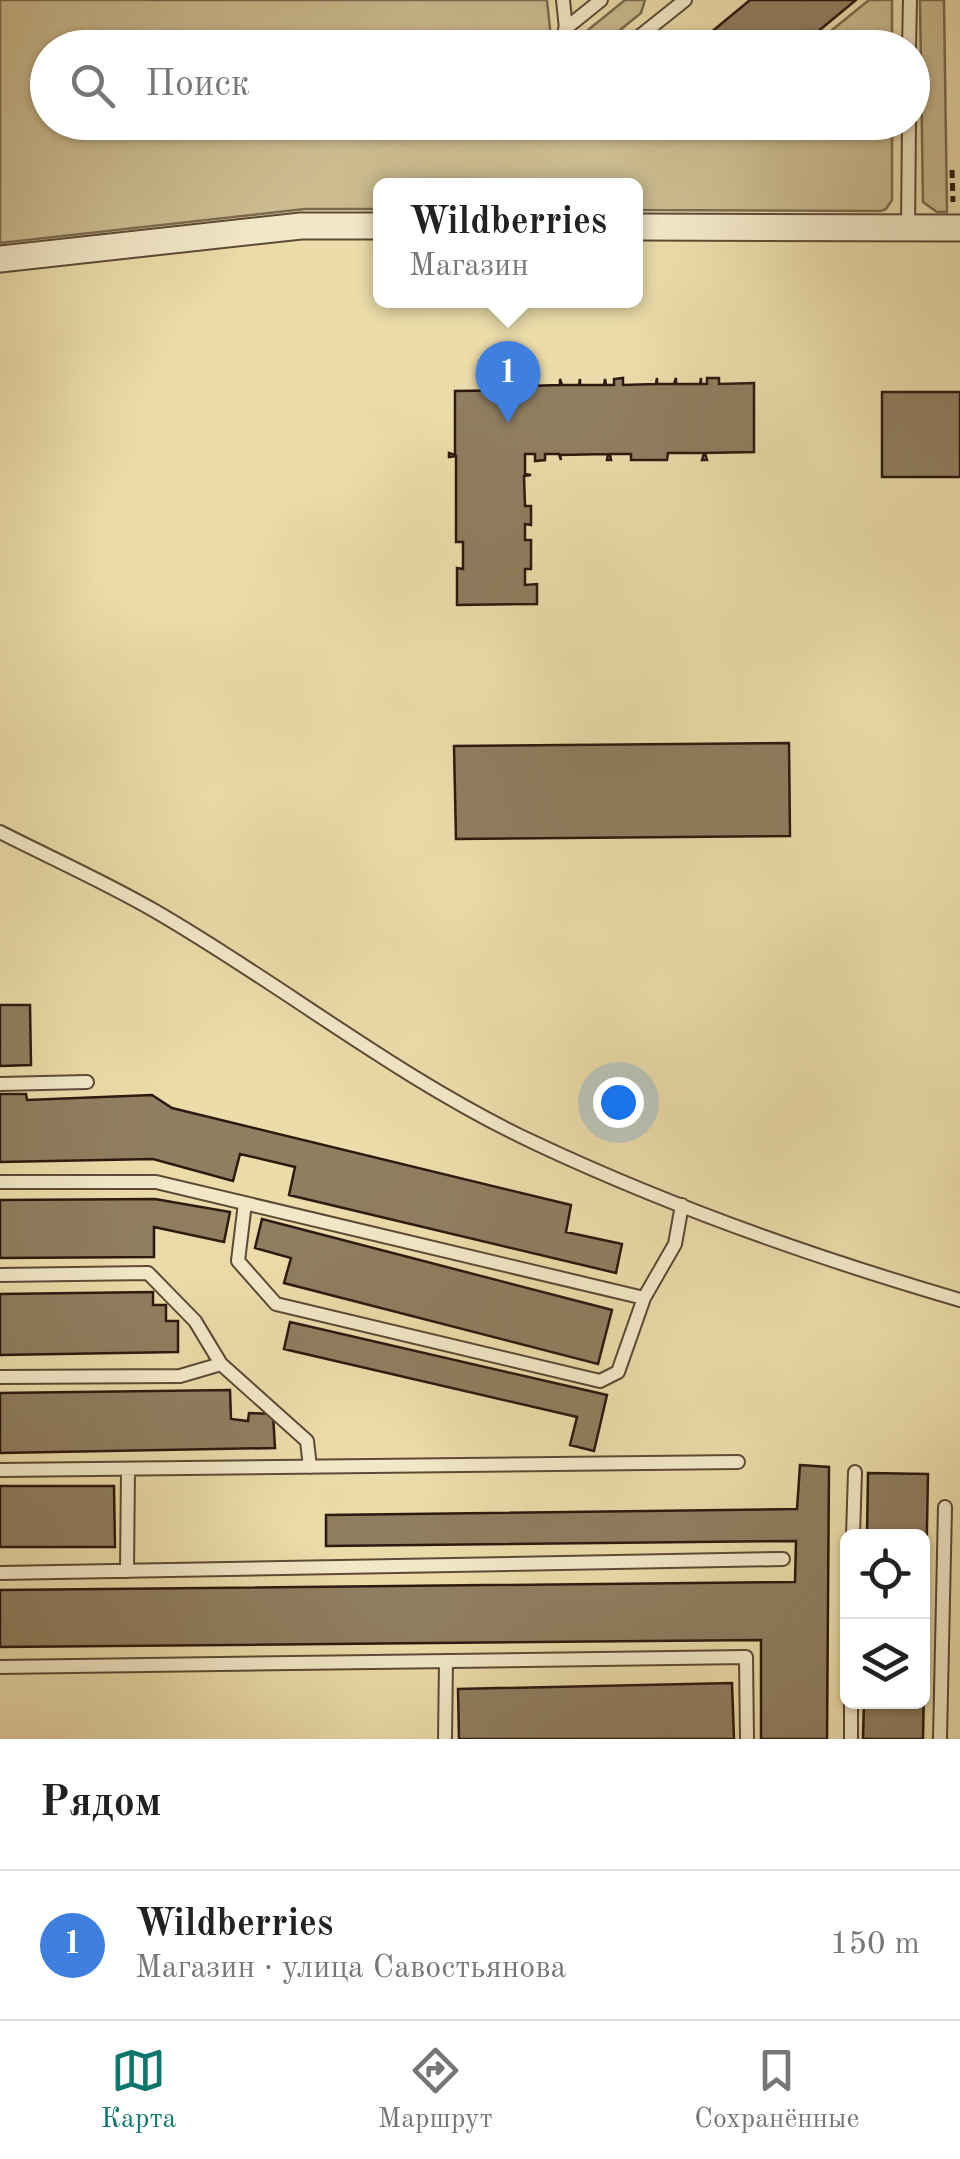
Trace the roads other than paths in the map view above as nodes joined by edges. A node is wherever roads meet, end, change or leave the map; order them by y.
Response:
1 (562, 0) edge
2 (601, 0) edge
3 (685, 0) edge
4 (910, 0) edge
5 (565, 29) joint
6 (648, 30) edge
7 (909, 30) edge
8 (909, 140) edge
9 (373, 226) edge
10 (643, 228) edge
11 (908, 228) junction
12 (960, 228) edge
13 (0, 259) edge
14 (0, 832) edge
15 (88, 1082) dead end
16 (0, 1084) edge
17 (0, 1182) edge
18 (245, 1203) junction
19 (682, 1205) junction
20 (0, 1274) edge
21 (644, 1298) junction
22 (960, 1300) edge
23 (221, 1364) junction
24 (0, 1378) edge
25 (738, 1462) dead end
26 (310, 1467) junction
27 (128, 1469) junction
28 (0, 1470) edge
29 (855, 1472) dead end
30 (945, 1508) dead end
31 (853, 1529) edge
32 (784, 1559) dead end
33 (126, 1571) junction
34 (0, 1573) edge
35 (446, 1661) junction
36 (0, 1668) edge
37 (851, 1709) edge
38 (445, 1739) edge
39 (747, 1739) edge
40 (851, 1739) edge
41 (940, 1739) edge

1 - 5 lane
2 - 5 lane
3 - 6 lane
4 - 7 lane
8 - 11 lane
9 - 13 street
10 - 11 street
11 - 12 street
14 - 19 lane
15 - 16 lane
17 - 18 lane
18 - 21 lane
18 - 21 lane
19 - 21 lane
19 - 22 lane
20 - 23 lane
23 - 24 lane
23 - 26 lane
25 - 26 lane
26 - 27 lane
27 - 28 lane
27 - 33 lane
29 - 31 lane
30 - 41 lane
32 - 33 lane
33 - 34 lane
35 - 36 lane
35 - 38 lane
35 - 39 lane
37 - 40 lane

